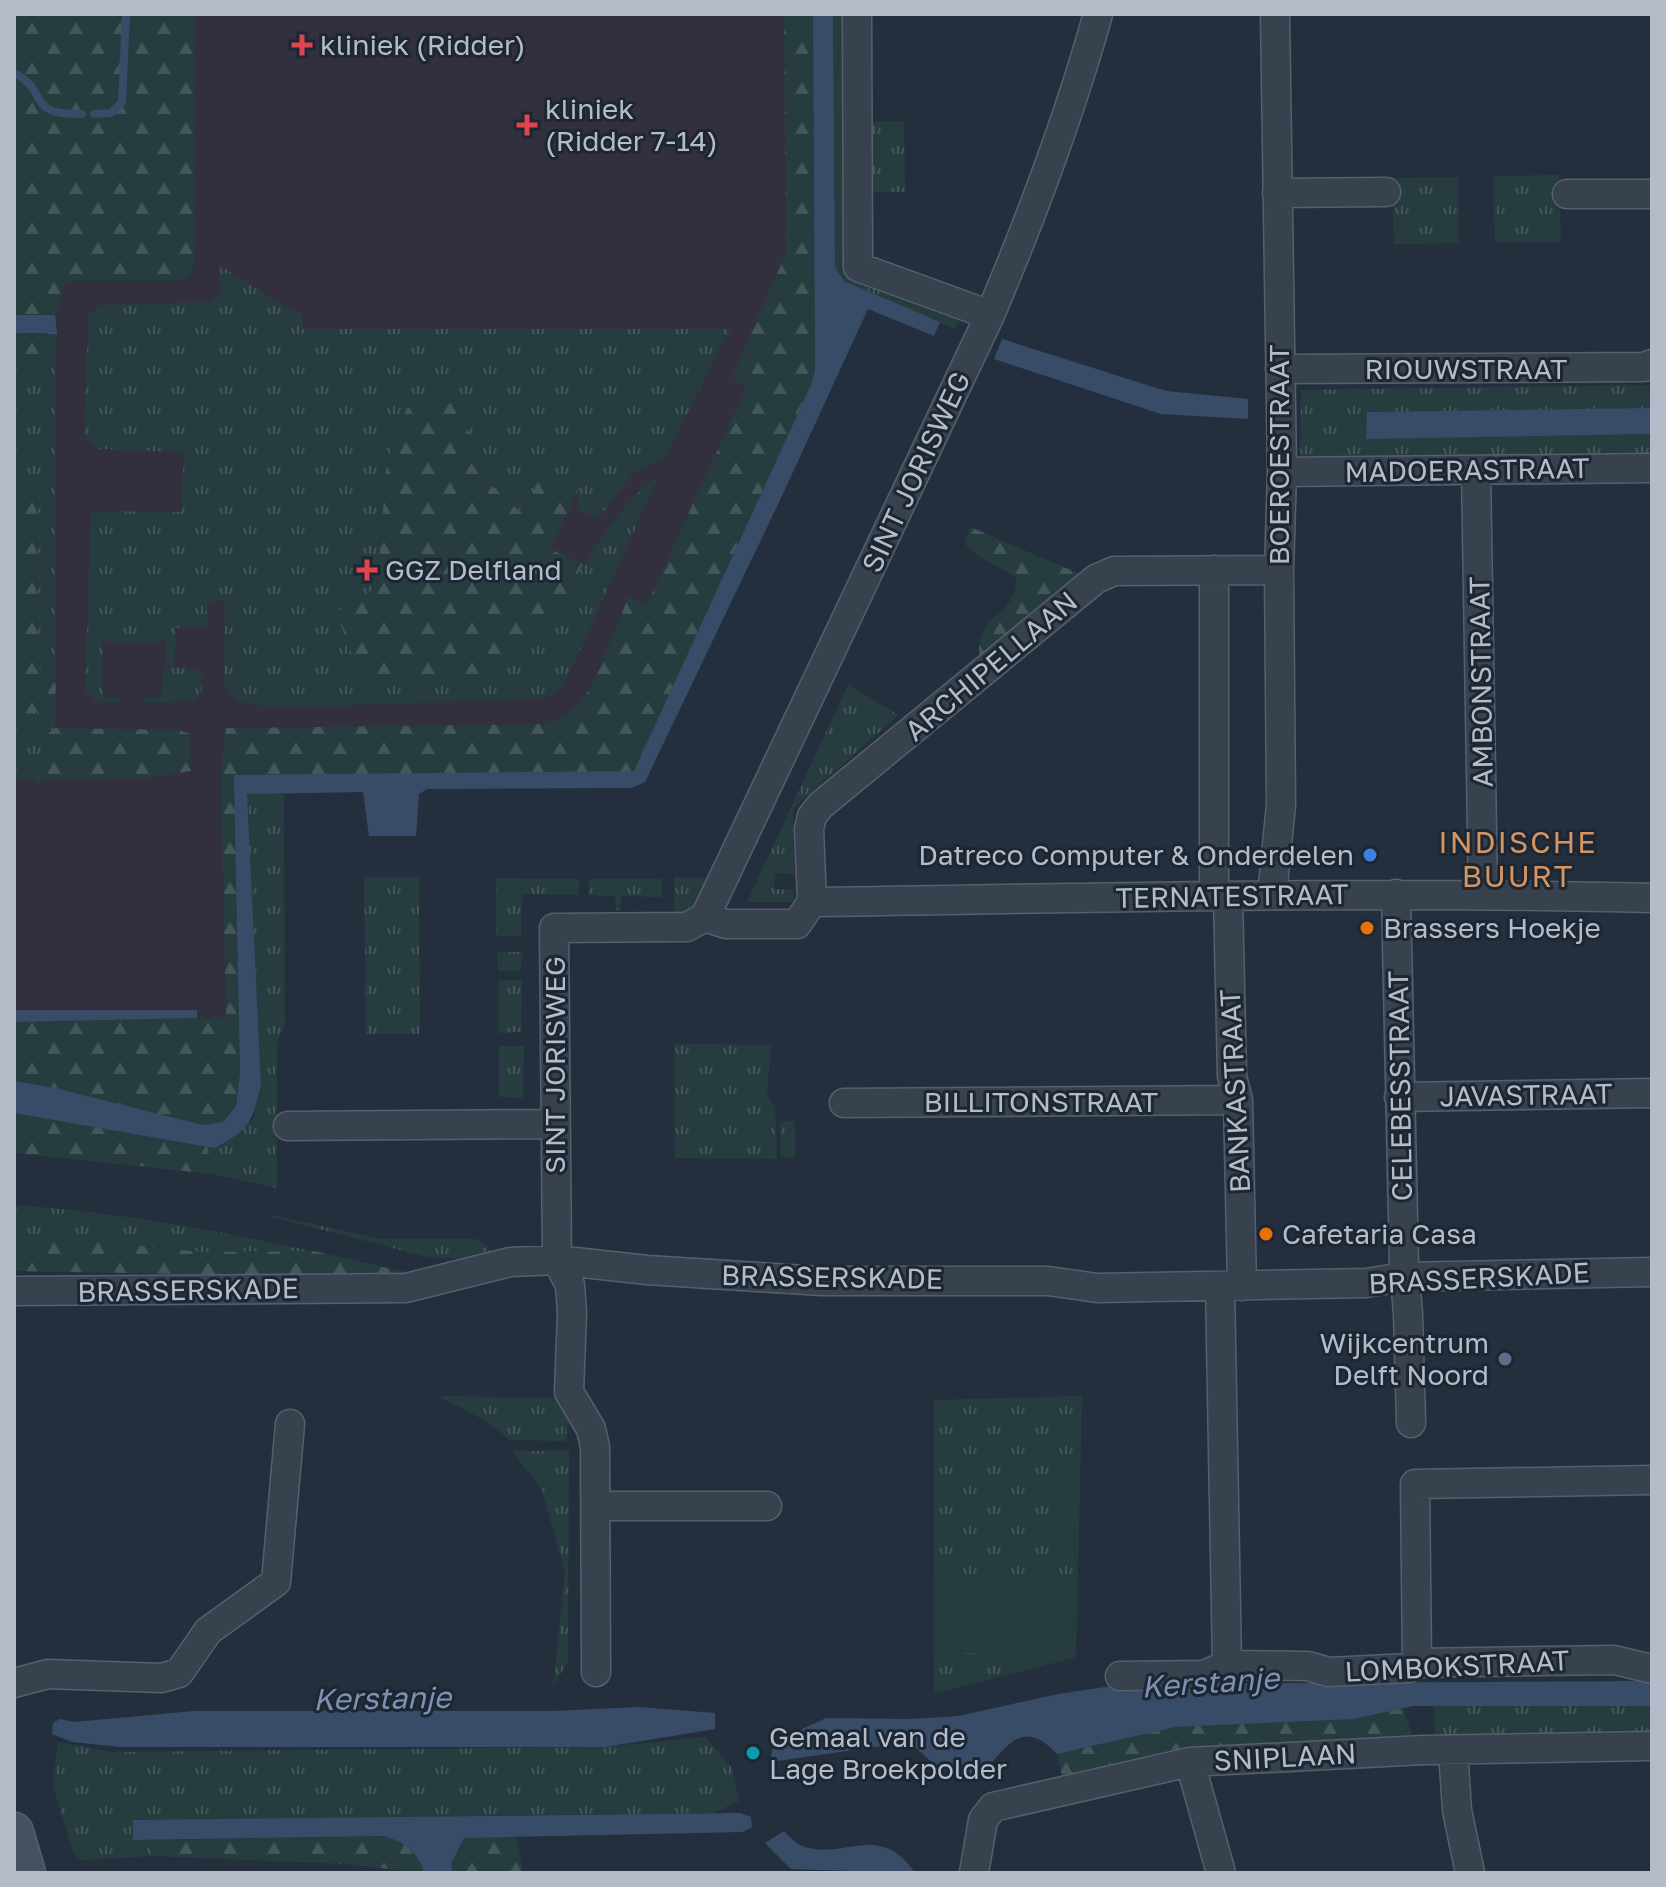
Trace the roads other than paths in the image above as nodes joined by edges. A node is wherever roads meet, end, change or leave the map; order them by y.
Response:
1 (857, 14) edge
2 (1098, 14) edge
3 (1275, 14) edge
4 (1386, 192) dead end
5 (1277, 193) junction
6 (1567, 194) dead end
7 (1652, 194) edge
8 (990, 315) junction
9 (1652, 364) edge
10 (1280, 369) junction
11 (1652, 468) edge
12 (1476, 470) junction
13 (1282, 472) junction
14 (1214, 570) junction
15 (1279, 570) junction
16 (1396, 894) junction
17 (1483, 894) junction
18 (1272, 895) junction
19 (1221, 896) junction
20 (1652, 898) edge
21 (812, 902) junction
22 (705, 917) junction
23 (1652, 1093) edge
24 (1399, 1097) junction
25 (1238, 1100) junction
26 (844, 1103) dead end
27 (554, 1124) junction
28 (288, 1126) dead end
29 (557, 1260) junction
30 (1652, 1272) edge
31 (1404, 1277) junction
32 (1231, 1286) junction
33 (14, 1291) edge
34 (1411, 1423) dead end
35 (290, 1424) dead end
36 (1652, 1480) edge
37 (596, 1506) junction
38 (767, 1506) dead end
39 (1417, 1663) junction
40 (1227, 1665) junction
41 (1652, 1669) edge
42 (596, 1672) dead end
43 (1120, 1676) dead end
44 (14, 1683) edge
45 (1652, 1746) edge
46 (1453, 1750) junction
47 (1190, 1762) junction
48 (14, 1832) edge
49 (26, 1873) edge
50 (974, 1873) edge
51 (1221, 1873) edge
52 (1470, 1873) edge

1 - 8 street
2 - 8 street, SINT JORISWEG
3 - 5 street, BOEROESTRAAT
4 - 5 street
5 - 10 street, BOEROESTRAAT
6 - 7 street
8 - 22 street, SINT JORISWEG
9 - 10 street, RIOUWSTRAAT
10 - 13 street, BOEROESTRAAT
11 - 12 street, MADOERASTRAAT
12 - 13 street, MADOERASTRAAT
12 - 17 street, AMBONSTRAAT
13 - 15 street, BOEROESTRAAT
14 - 15 street, ARCHIPELLAAN
14 - 19 street
14 - 21 street, ARCHIPELLAAN
15 - 18 street, BOEROESTRAAT
16 - 17 street, TERNATESTRAAT
16 - 18 street, TERNATESTRAAT
16 - 24 street, CELEBESSTRAAT
17 - 20 street, TERNATESTRAAT
18 - 19 street, TERNATESTRAAT
19 - 21 street, TERNATESTRAAT
19 - 25 street, BANKASTRAAT
21 - 22 street, SINT JORISWEG
22 - 27 street, SINT JORISWEG
23 - 24 street, JAVASTRAAT
24 - 31 street, CELEBESSTRAAT
25 - 26 street, BILLITONSTRAAT
25 - 32 street, BANKASTRAAT
27 - 28 street
27 - 29 street, SINT JORISWEG
29 - 32 street, BRASSERSKADE
29 - 33 street, BRASSERSKADE
29 - 37 street, SINT JORISWEG
30 - 31 street, BRASSERSKADE
31 - 32 street, BRASSERSKADE
31 - 34 street, CELEBESSTRAAT
32 - 40 street, BANKASTRAAT
35 - 44 street
36 - 39 street
37 - 38 street
37 - 42 street, SINT JORISWEG
39 - 40 street, LOMBOKSTRAAT
39 - 41 street, LOMBOKSTRAAT
40 - 43 street, LOMBOKSTRAAT
45 - 46 street, SNIPLAAN
46 - 47 street, SNIPLAAN
46 - 52 street
47 - 50 street, SNIPLAAN
47 - 51 street
48 - 49 main road

